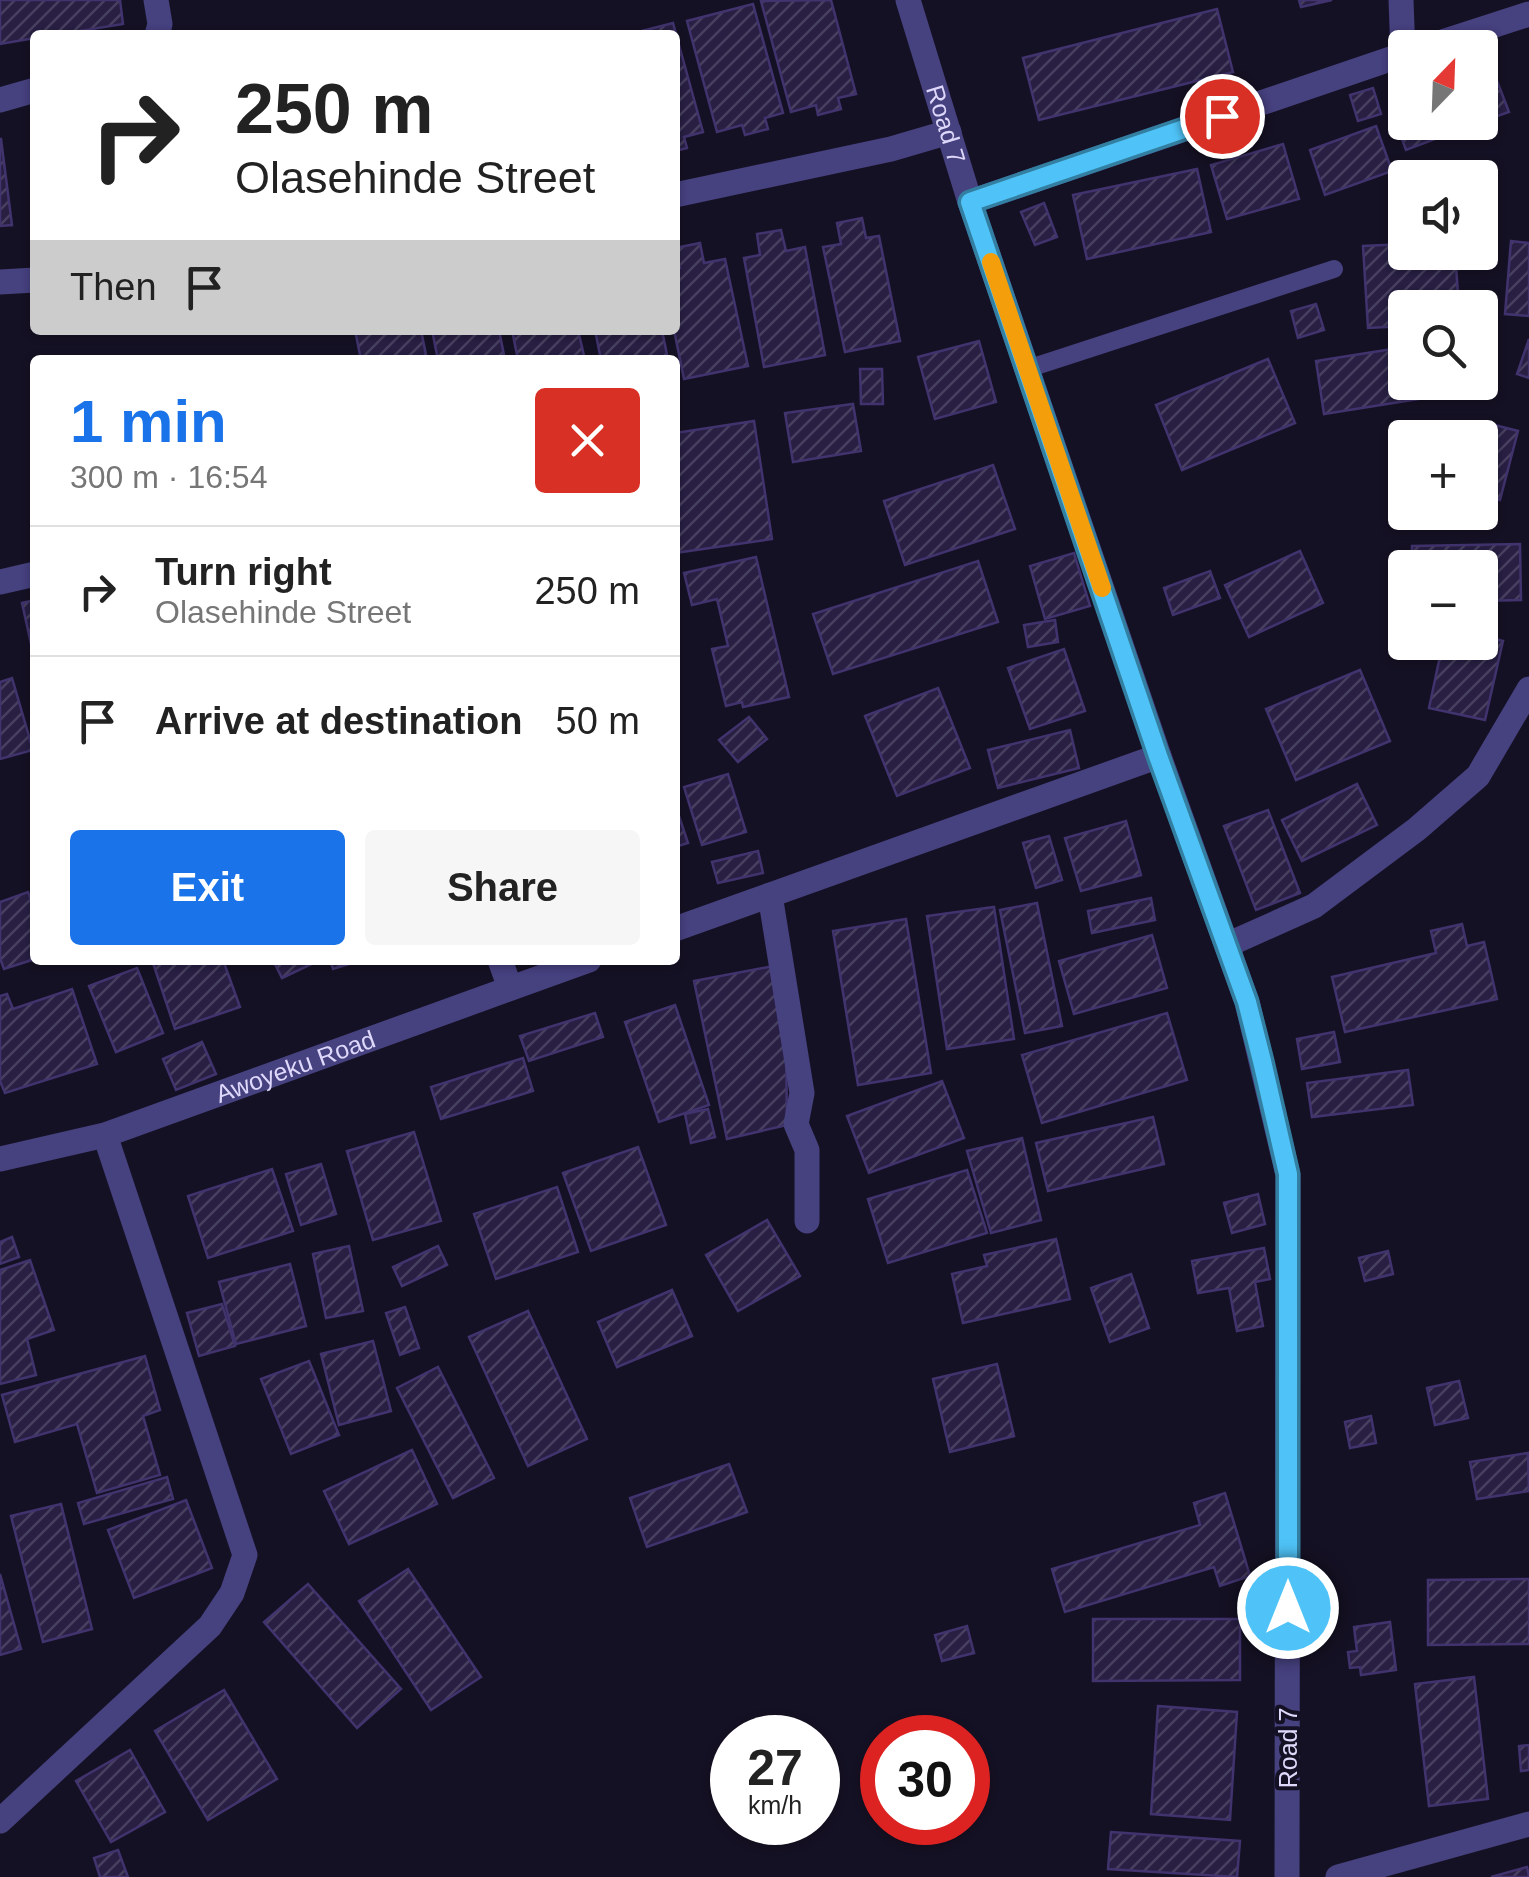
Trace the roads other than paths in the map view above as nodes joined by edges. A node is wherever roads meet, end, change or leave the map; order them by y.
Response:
1 (156, 0) edge
2 (908, 0) edge
3 (1401, 0) edge
4 (1529, 14) edge
5 (158, 30) edge
6 (1407, 30) edge
7 (1479, 30) edge
8 (1388, 60) edge
9 (30, 91) edge
10 (0, 100) edge
11 (948, 132) junction
12 (680, 194) edge
13 (970, 202) junction
14 (1334, 269) dead end
15 (30, 280) edge
16 (0, 282) edge
17 (1027, 369) junction
18 (30, 575) edge
19 (0, 582) edge
20 (1529, 689) edge
21 (1158, 756) junction
22 (770, 895) junction
23 (680, 927) edge
24 (1227, 945) junction
25 (502, 965) edge
26 (575, 965) edge
27 (510, 988) junction
28 (104, 1135) junction
29 (0, 1159) edge
30 (807, 1220) dead end
31 (0, 1821) edge
32 (1529, 1824) edge
33 (1287, 1877) edge
34 (1338, 1877) edge

1 - 5 street
2 - 11 street, Road 7
3 - 6 street
4 - 7 street
8 - 13 street
9 - 10 street
11 - 12 street
11 - 13 street, Road 7
13 - 17 street, Road 7
14 - 17 lane
15 - 16 street
17 - 21 street, Road 7
18 - 19 street
20 - 24 street
21 - 22 street
21 - 24 street, Road 7
22 - 23 street
22 - 30 street
24 - 33 street, Road 7
25 - 27 street
26 - 27 street, Awoyeku Road
27 - 28 street, Awoyeku Road
28 - 29 street, Awoyeku Road
28 - 31 street
32 - 34 street

